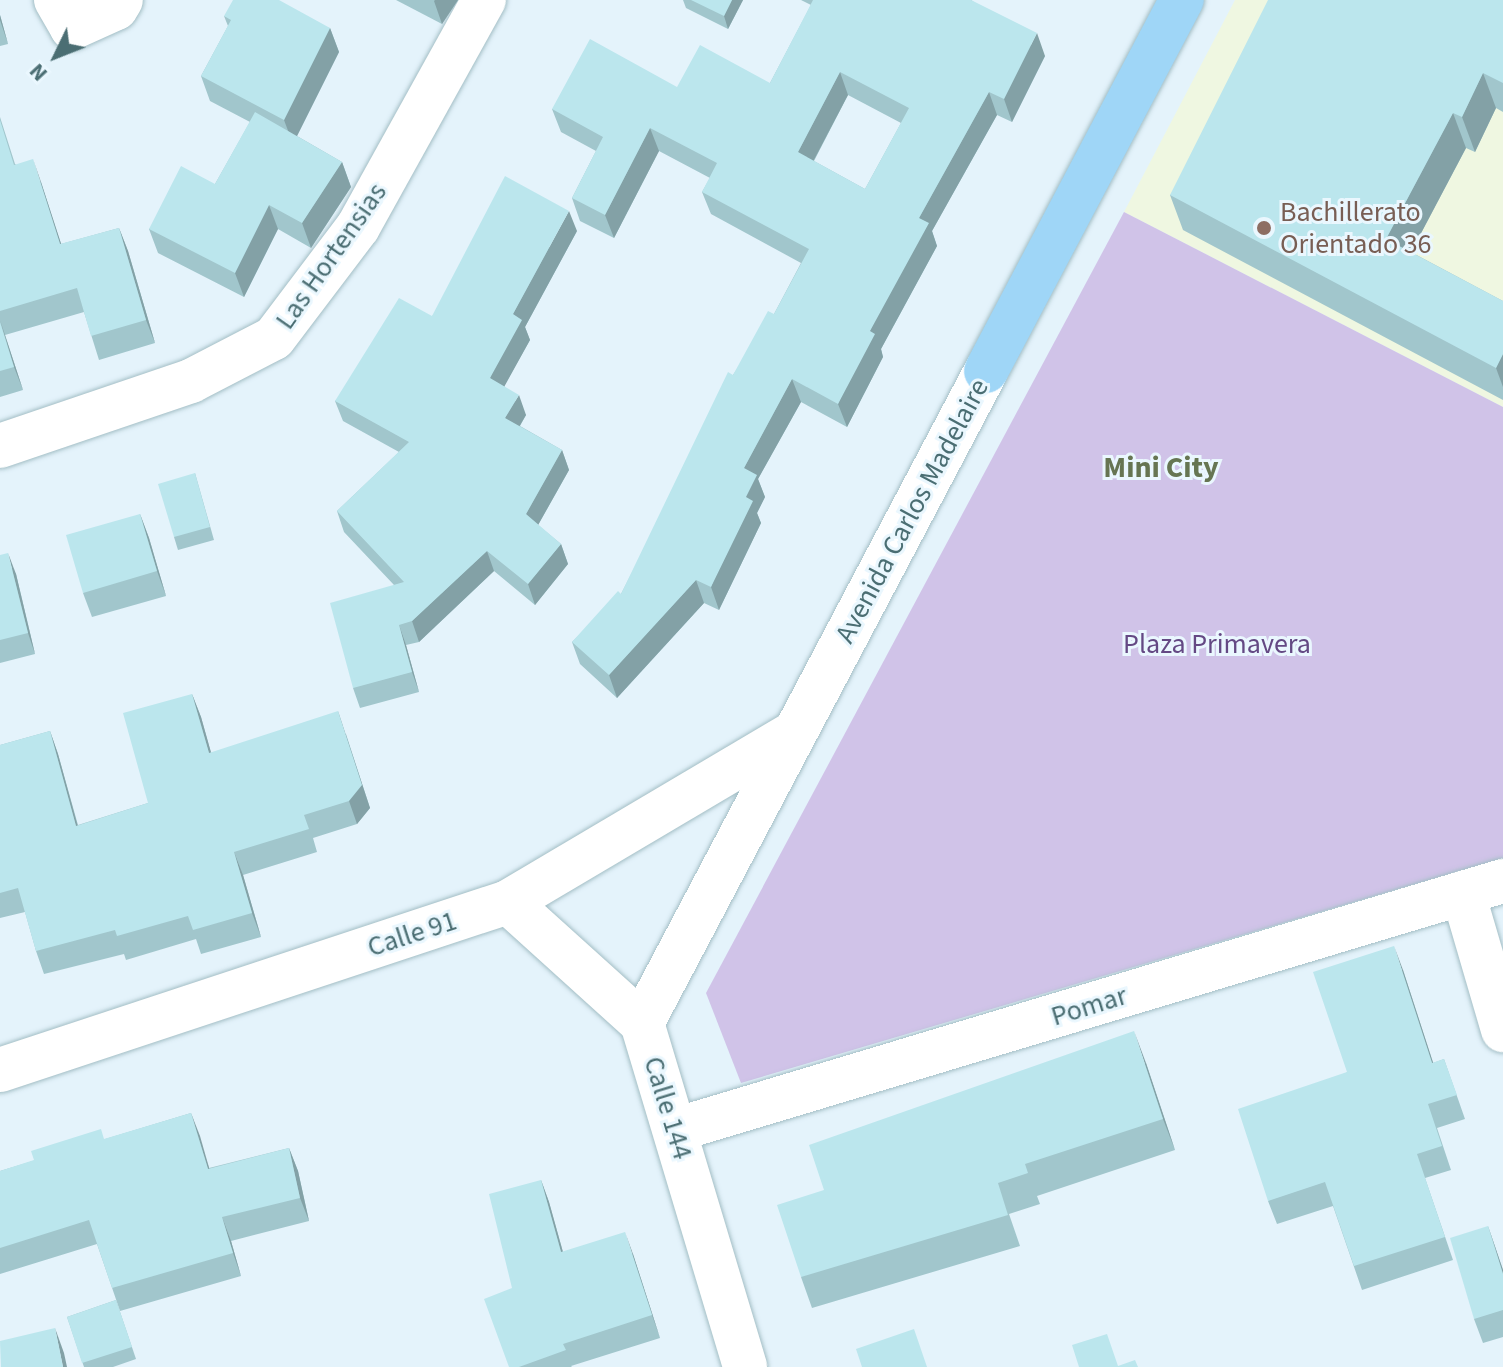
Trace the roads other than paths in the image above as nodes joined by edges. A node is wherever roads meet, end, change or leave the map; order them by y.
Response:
1 (56, 0) edge
2 (121, 0) edge
3 (484, 0) edge
4 (1172, 3) edge
5 (986, 371) joint
6 (0, 446) edge
7 (794, 733) junction
8 (1483, 887) edge
9 (508, 902) junction
10 (642, 1023) junction
11 (1503, 1030) edge
12 (0, 1070) edge
13 (675, 1130) junction
14 (745, 1367) edge

1 - 2 street
3 - 6 street, Las Hortensias
4 - 5 main road, Avenida Carlos Madelaire
5 - 7 street, Avenida Carlos Madelaire
7 - 9 street, Calle 91
7 - 10 street, Avenida Carlos Madelaire
8 - 11 street
8 - 13 street, Pomar
9 - 10 street, Calle 144
9 - 12 street, Calle 91
10 - 13 street, Calle 144
13 - 14 street, Calle 144

